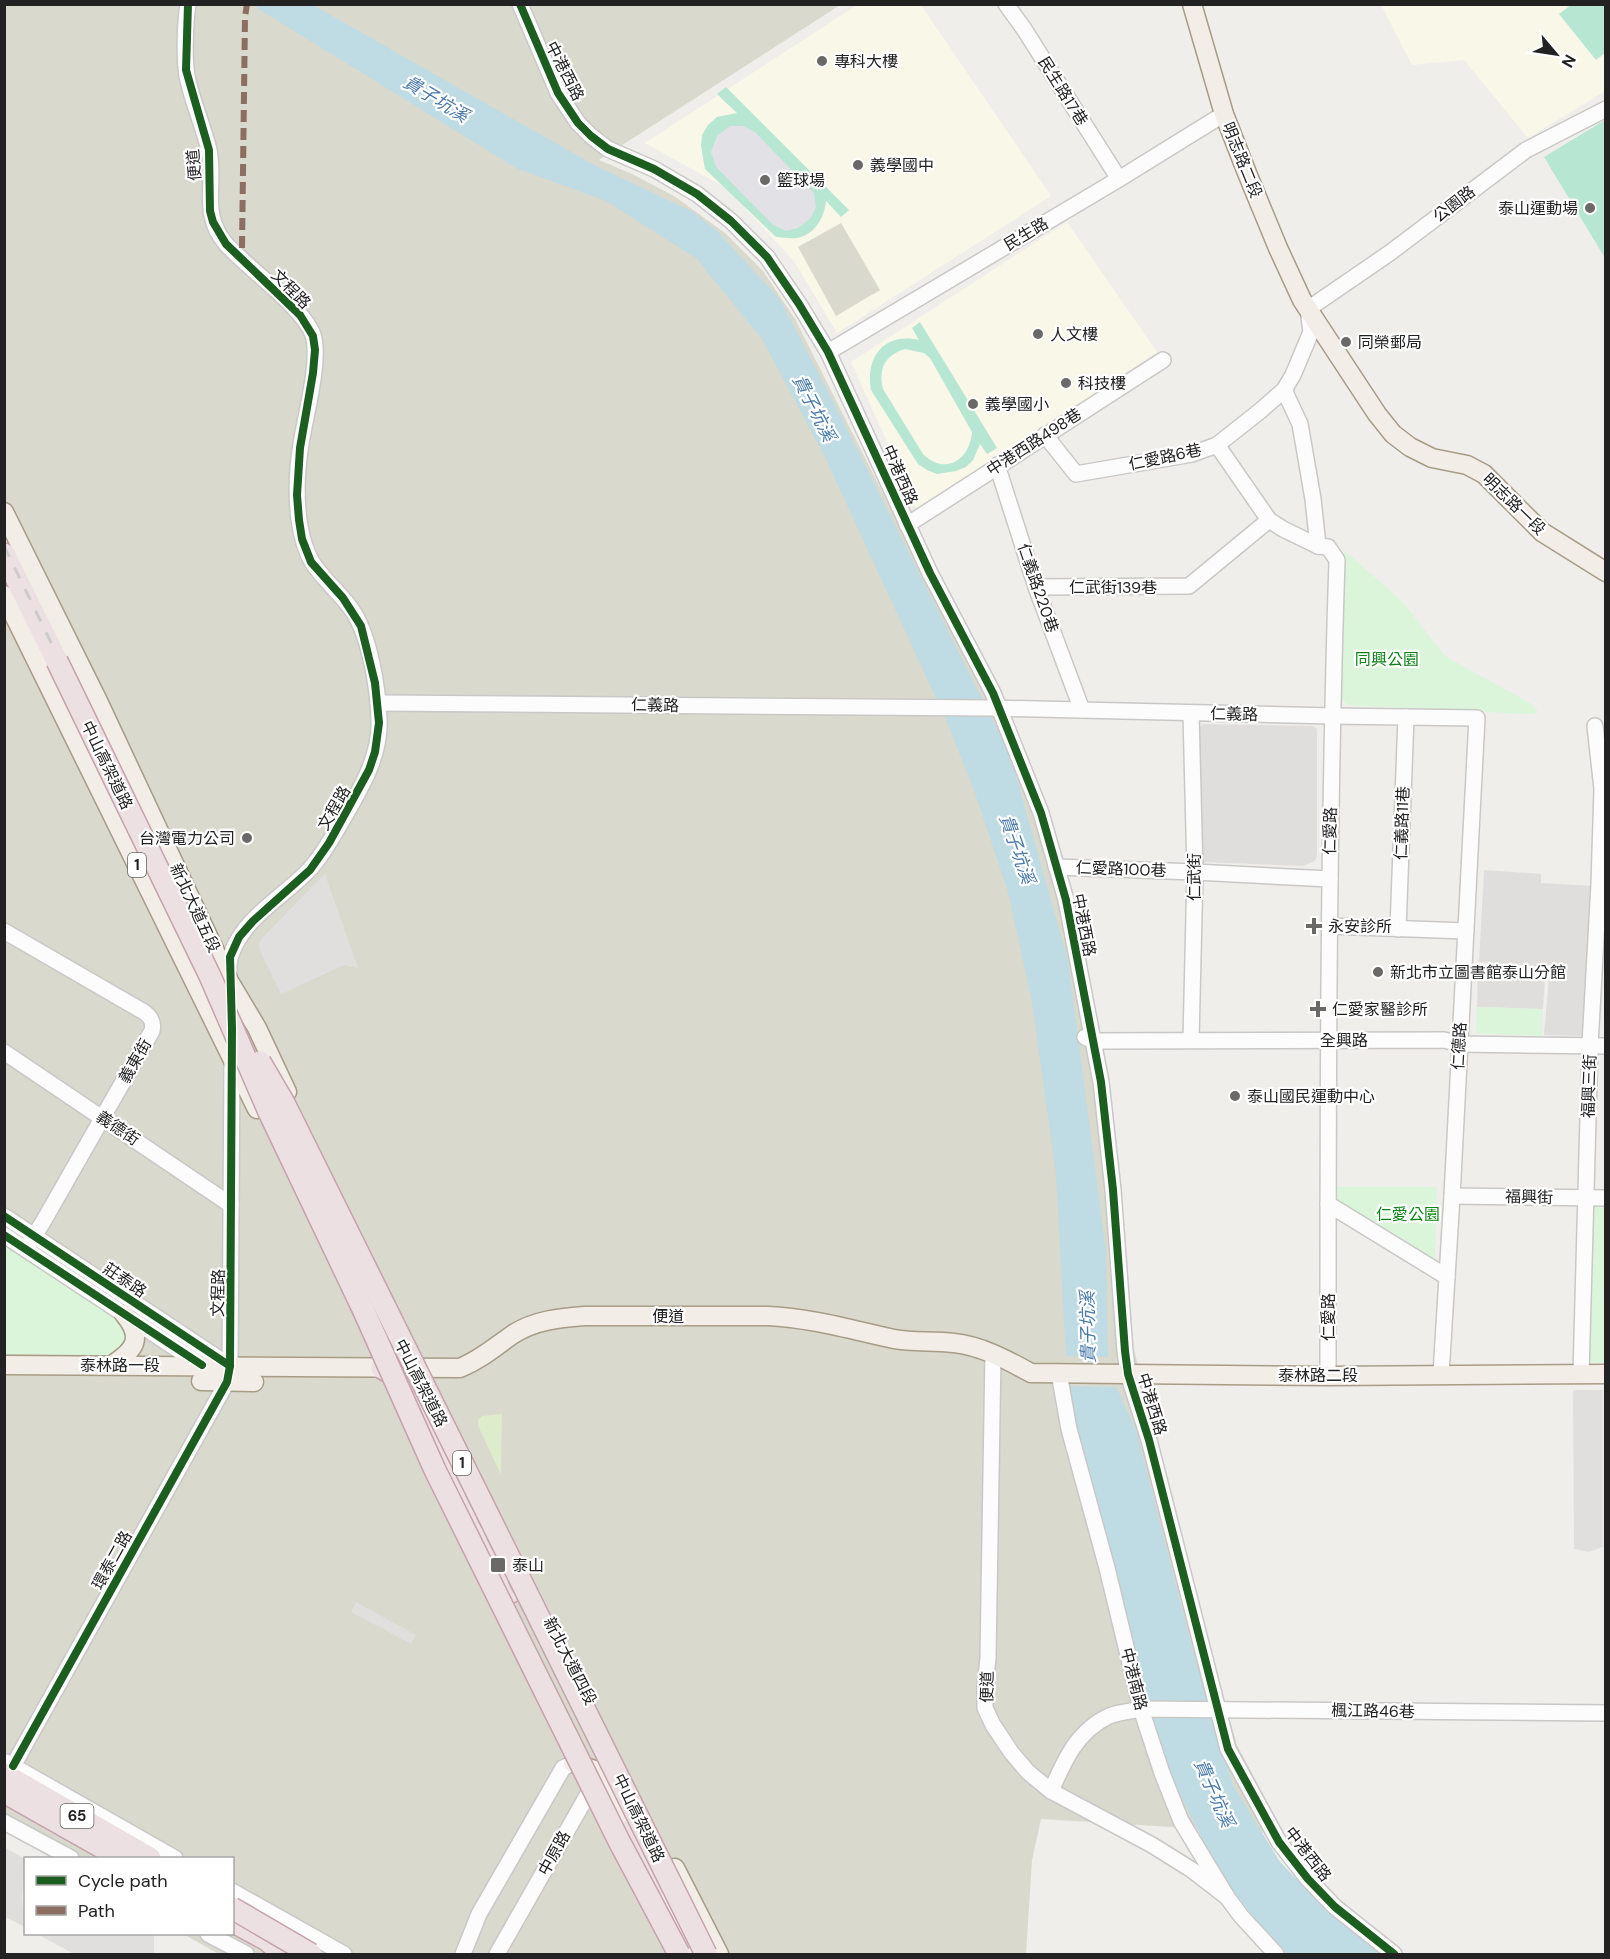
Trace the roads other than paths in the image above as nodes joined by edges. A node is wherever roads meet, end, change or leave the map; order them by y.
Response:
1 (188, 4) edge
2 (520, 4) edge
3 (1006, 4) edge
4 (1192, 4) edge
5 (1605, 109) edge
6 (1224, 114) junction
7 (1119, 179) junction
8 (255, 273) joint
9 (1308, 309) junction
10 (828, 351) junction
11 (1163, 360) dead end
12 (1284, 390) junction
13 (1045, 435) junction
14 (1217, 445) junction
15 (997, 465) junction
16 (4, 512) edge
17 (1269, 520) junction
18 (907, 525) junction
19 (1318, 546) junction
20 (4, 554) edge
21 (1605, 572) edge
22 (1036, 587) junction
23 (4, 595) edge
24 (378, 703) junction
25 (995, 708) junction
26 (1082, 710) junction
27 (1191, 713) junction
28 (1332, 716) junction
29 (1406, 717) junction
30 (1477, 718) joint
31 (1595, 726) dead end
32 (112, 733) junction
33 (76, 741) junction
34 (1056, 867) junction
35 (1195, 872) junction
36 (1330, 879) junction
37 (1329, 927) junction
38 (1398, 929) junction
39 (4, 932) edge
40 (1466, 932) junction
41 (220, 978) junction
42 (1088, 1039) junction
43 (1191, 1040) junction
44 (1328, 1040) junction
45 (1460, 1044) junction
46 (1598, 1046) edge
47 (4, 1052) edge
48 (232, 1056) junction
49 (102, 1118) junction
50 (332, 1183) junction
51 (1452, 1196) junction
52 (299, 1198) junction
53 (1585, 1198) junction
54 (1605, 1198) edge
55 (231, 1204) junction
56 (1328, 1204) junction
57 (4, 1216) edge
58 (4, 1235) edge
59 (34, 1235) junction
60 (26, 1249) junction
61 (1447, 1277) junction
62 (124, 1314) junction
63 (993, 1354) junction
64 (4, 1365) edge
65 (112, 1365) junction
66 (379, 1366) junction
67 (202, 1373) junction
68 (1031, 1373) joint
69 (1062, 1373) junction
70 (229, 1374) junction
71 (1122, 1374) junction
72 (1441, 1374) junction
73 (1581, 1374) junction
74 (1605, 1374) edge
75 (414, 1375) junction
76 (1328, 1376) junction
77 (254, 1382) dead end
78 (1145, 1709) junction
79 (1215, 1709) junction
80 (1605, 1713) edge
81 (620, 1759) junction
82 (573, 1763) junction
83 (7, 1767) edge
84 (601, 1772) junction
85 (1051, 1791) junction
86 (4, 1792) edge
87 (587, 1793) junction
88 (4, 1809) edge
89 (4, 1822) edge
90 (631, 1830) junction
91 (97, 1853) edge
92 (69, 1857) edge
93 (116, 1857) edge
94 (148, 1857) edge
95 (173, 1857) edge
96 (234, 1892) edge
97 (1227, 1897) junction
98 (234, 1909) edge
99 (234, 1923) edge
100 (210, 1935) edge
101 (229, 1935) edge
102 (266, 1947) edge
103 (246, 1954) edge
104 (283, 1954) edge
105 (311, 1954) edge
106 (322, 1954) edge
107 (344, 1954) edge
108 (463, 1954) edge
109 (497, 1954) edge
110 (670, 1954) edge
111 (679, 1954) edge
112 (690, 1954) edge
113 (701, 1954) edge
114 (706, 1954) edge
115 (719, 1954) edge
116 (1276, 1954) edge
117 (1394, 1954) edge

1 - 8 street, 便道
2 - 10 street, 中港西路
3 - 7 street, 民生路17巷
4 - 6 main road, 明志路二段
5 - 9 street, 公園路
6 - 7 street, 民生路
6 - 9 main road, 明志路二段
7 - 10 street, 民生路
8 - 24 street, 文程路
9 - 12 street
9 - 21 main road, 明志路一段
10 - 18 street, 中港西路
11 - 13 street, 中港西路498巷
12 - 14 street, 仁愛路6巷
12 - 19 street
13 - 14 street, 仁愛路6巷
13 - 15 street, 中港西路498巷
14 - 17 street
15 - 18 street, 中港西路498巷
15 - 22 street, 仁義路220巷
16 - 32 main road, 新北大道五段 / 1
17 - 19 street, 仁愛路
17 - 22 street, 仁武街139巷
18 - 25 street, 中港西路
19 - 28 street, 仁愛路
20 - 41 highway, 中山高架道路 / 1, bridge
22 - 26 street, 仁義路220巷
23 - 33 main road, 新北大道五段 / 1
24 - 25 street, 仁義路
24 - 41 street, 文程路
25 - 26 street, 仁義路
25 - 34 street, 中港西路
26 - 27 street, 仁義路
27 - 28 street, 仁義路
27 - 35 street, 仁武街
28 - 29 street, 仁義路
28 - 36 street, 仁愛路
29 - 30 street, 仁義路
29 - 38 street, 仁義路11巷
30 - 40 street, 仁德路
31 - 46 street, 福興三街
32 - 33 main road
32 - 41 main road, 新北大道五段 / 1
33 - 48 main road, 新北大道五段 / 1
34 - 35 street, 仁愛路100巷
34 - 42 street, 中港西路
35 - 36 street, 仁愛路100巷
35 - 43 street, 仁武街
36 - 37 street, 仁愛路
37 - 38 street
37 - 44 street, 仁愛路
38 - 40 street
39 - 49 street, 義東街
40 - 45 street, 仁德路
41 - 48 street, 文程路
41 - 50 main road, 新北大道五段 / 1
41 - 111 highway, 中山高架道路 / 1, bridge
41 - 114 highway, 中山高架道路 / 1, bridge
42 - 43 street, 全興路
42 - 71 street, 中港西路
43 - 44 street, 全興路
44 - 45 street, 全興路
44 - 56 street, 仁愛路
45 - 46 street, 全興路
45 - 51 street, 仁德路
46 - 53 street, 福興三街
47 - 49 street, 義德街
48 - 52 main road, 新北大道五段 / 1
48 - 55 street, 文程路
49 - 55 street, 義德街
49 - 59 street, 義東街
50 - 52 main road
50 - 75 main road, 新北大道五段 / 1
51 - 53 street, 福興街
51 - 61 street, 仁德路
52 - 66 main road, 新北大道五段 / 1
53 - 54 street, 福興街
53 - 73 street, 福興三街
55 - 70 street, 文程路
56 - 61 street
56 - 76 street, 仁愛路
57 - 59 street, 莊泰路
58 - 60 street, 莊泰路
59 - 60 street, 義東街
59 - 70 street, 莊泰路
60 - 62 street, 莊泰路
61 - 72 street, 仁德路
62 - 65 main road
62 - 67 street, 莊泰路
63 - 68 main road, 便道
63 - 75 main road, 便道
63 - 85 street, 便道
64 - 65 main road, 泰林路一段
65 - 67 main road, 泰林路一段
66 - 70 main road, 泰林路一段
66 - 75 highway
66 - 82 main road, 1
67 - 70 main road, 泰林路一段
68 - 69 main road, 泰林路二段
69 - 71 main road, 泰林路二段
69 - 78 street, 中港南路
70 - 77 main road, 泰林路一段
70 - 83 street, 環泰二路
71 - 76 main road, 泰林路二段
71 - 79 street, 中港西路
72 - 73 main road, 泰林路二段
72 - 76 main road, 泰林路二段
73 - 74 main road, 泰林路二段
75 - 81 main road, 新北大道四段 / 1
75 - 90 highway
78 - 79 street, 楓江路46巷
78 - 85 street, 楓江路46巷
78 - 97 street, 中港南路
79 - 80 street, 楓江路46巷
79 - 117 street, 中港西路
81 - 84 street, 中原路
81 - 115 main road, 新北大道四段 / 1
82 - 84 main road
82 - 87 main road, 1
82 - 108 street
83 - 94 highway, 65
83 - 95 street
84 - 87 street, 中原路
84 - 112 main road
85 - 97 street, 便道
86 - 91 highway
87 - 109 street, 中原路
87 - 110 main road, 1
88 - 91 highway, 65
89 - 92 street
90 - 112 highway
90 - 113 highway
91 - 93 highway
96 - 107 street
97 - 116 street, 中港南路
98 - 105 highway, bridge
99 - 102 highway
100 - 103 street
101 - 102 highway
102 - 104 highway
102 - 106 highway

